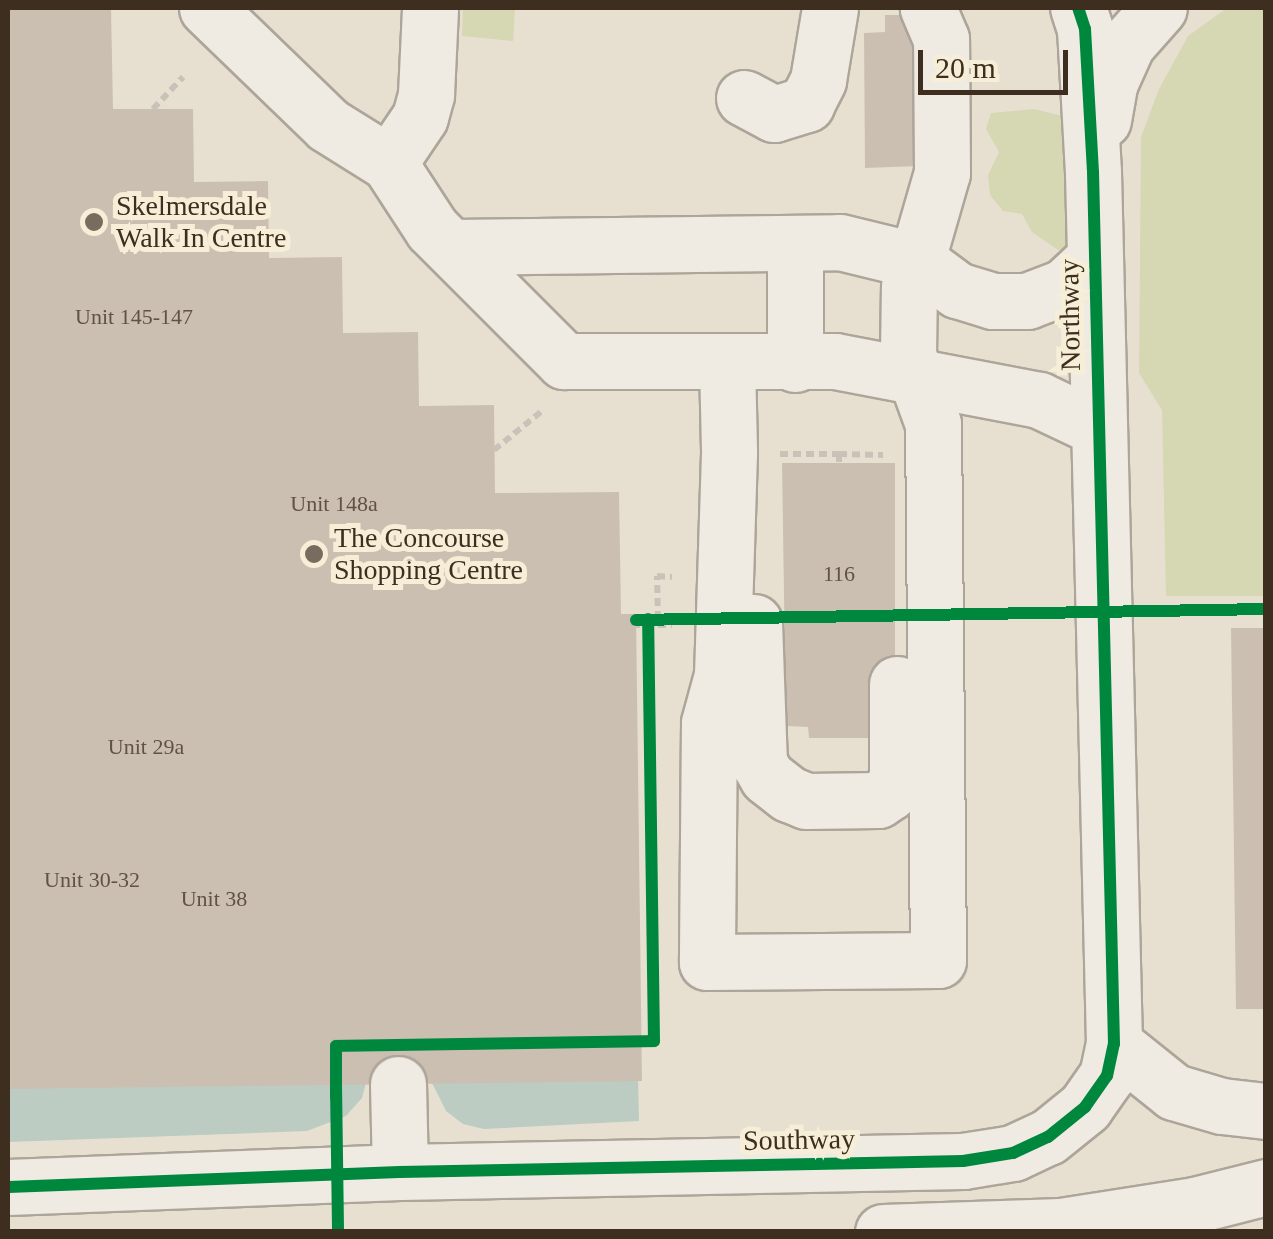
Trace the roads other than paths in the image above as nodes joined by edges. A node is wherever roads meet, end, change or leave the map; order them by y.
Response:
1 (206, 8) edge
2 (430, 8) edge
3 (830, 8) edge
4 (928, 8) edge
5 (1078, 8) edge
6 (1159, 8) edge
7 (744, 98) dead end
8 (389, 164) junction
9 (1094, 172) junction
10 (795, 243) junction
11 (452, 247) junction
12 (1095, 258) junction
13 (918, 261) junction
14 (727, 362) junction
15 (796, 364) junction
16 (919, 380) junction
17 (1096, 427) junction
18 (728, 477) junction
19 (934, 498) junction
20 (1102, 623) joint
21 (1114, 1044) junction
22 (398, 1084) dead end
23 (1266, 1111) edge
24 (400, 1172) junction
25 (8, 1186) edge
26 (1266, 1186) edge
27 (882, 1232) edge

1 - 8 street
2 - 8 street
3 - 7 street
4 - 13 street
5 - 9 street, Northway
6 - 9 street
8 - 11 street
9 - 12 street, Northway
10 - 11 street
10 - 13 street
10 - 15 street
11 - 14 street
12 - 13 street
12 - 17 street, Northway
13 - 16 street
14 - 15 street
14 - 18 street
15 - 16 street
16 - 17 street
16 - 19 street
17 - 20 street, Northway
18 - 19 street
18 - 19 street
20 - 21 street, Southway
21 - 23 street
21 - 24 street, Southway
22 - 24 street
24 - 25 street, Southway
26 - 27 street

